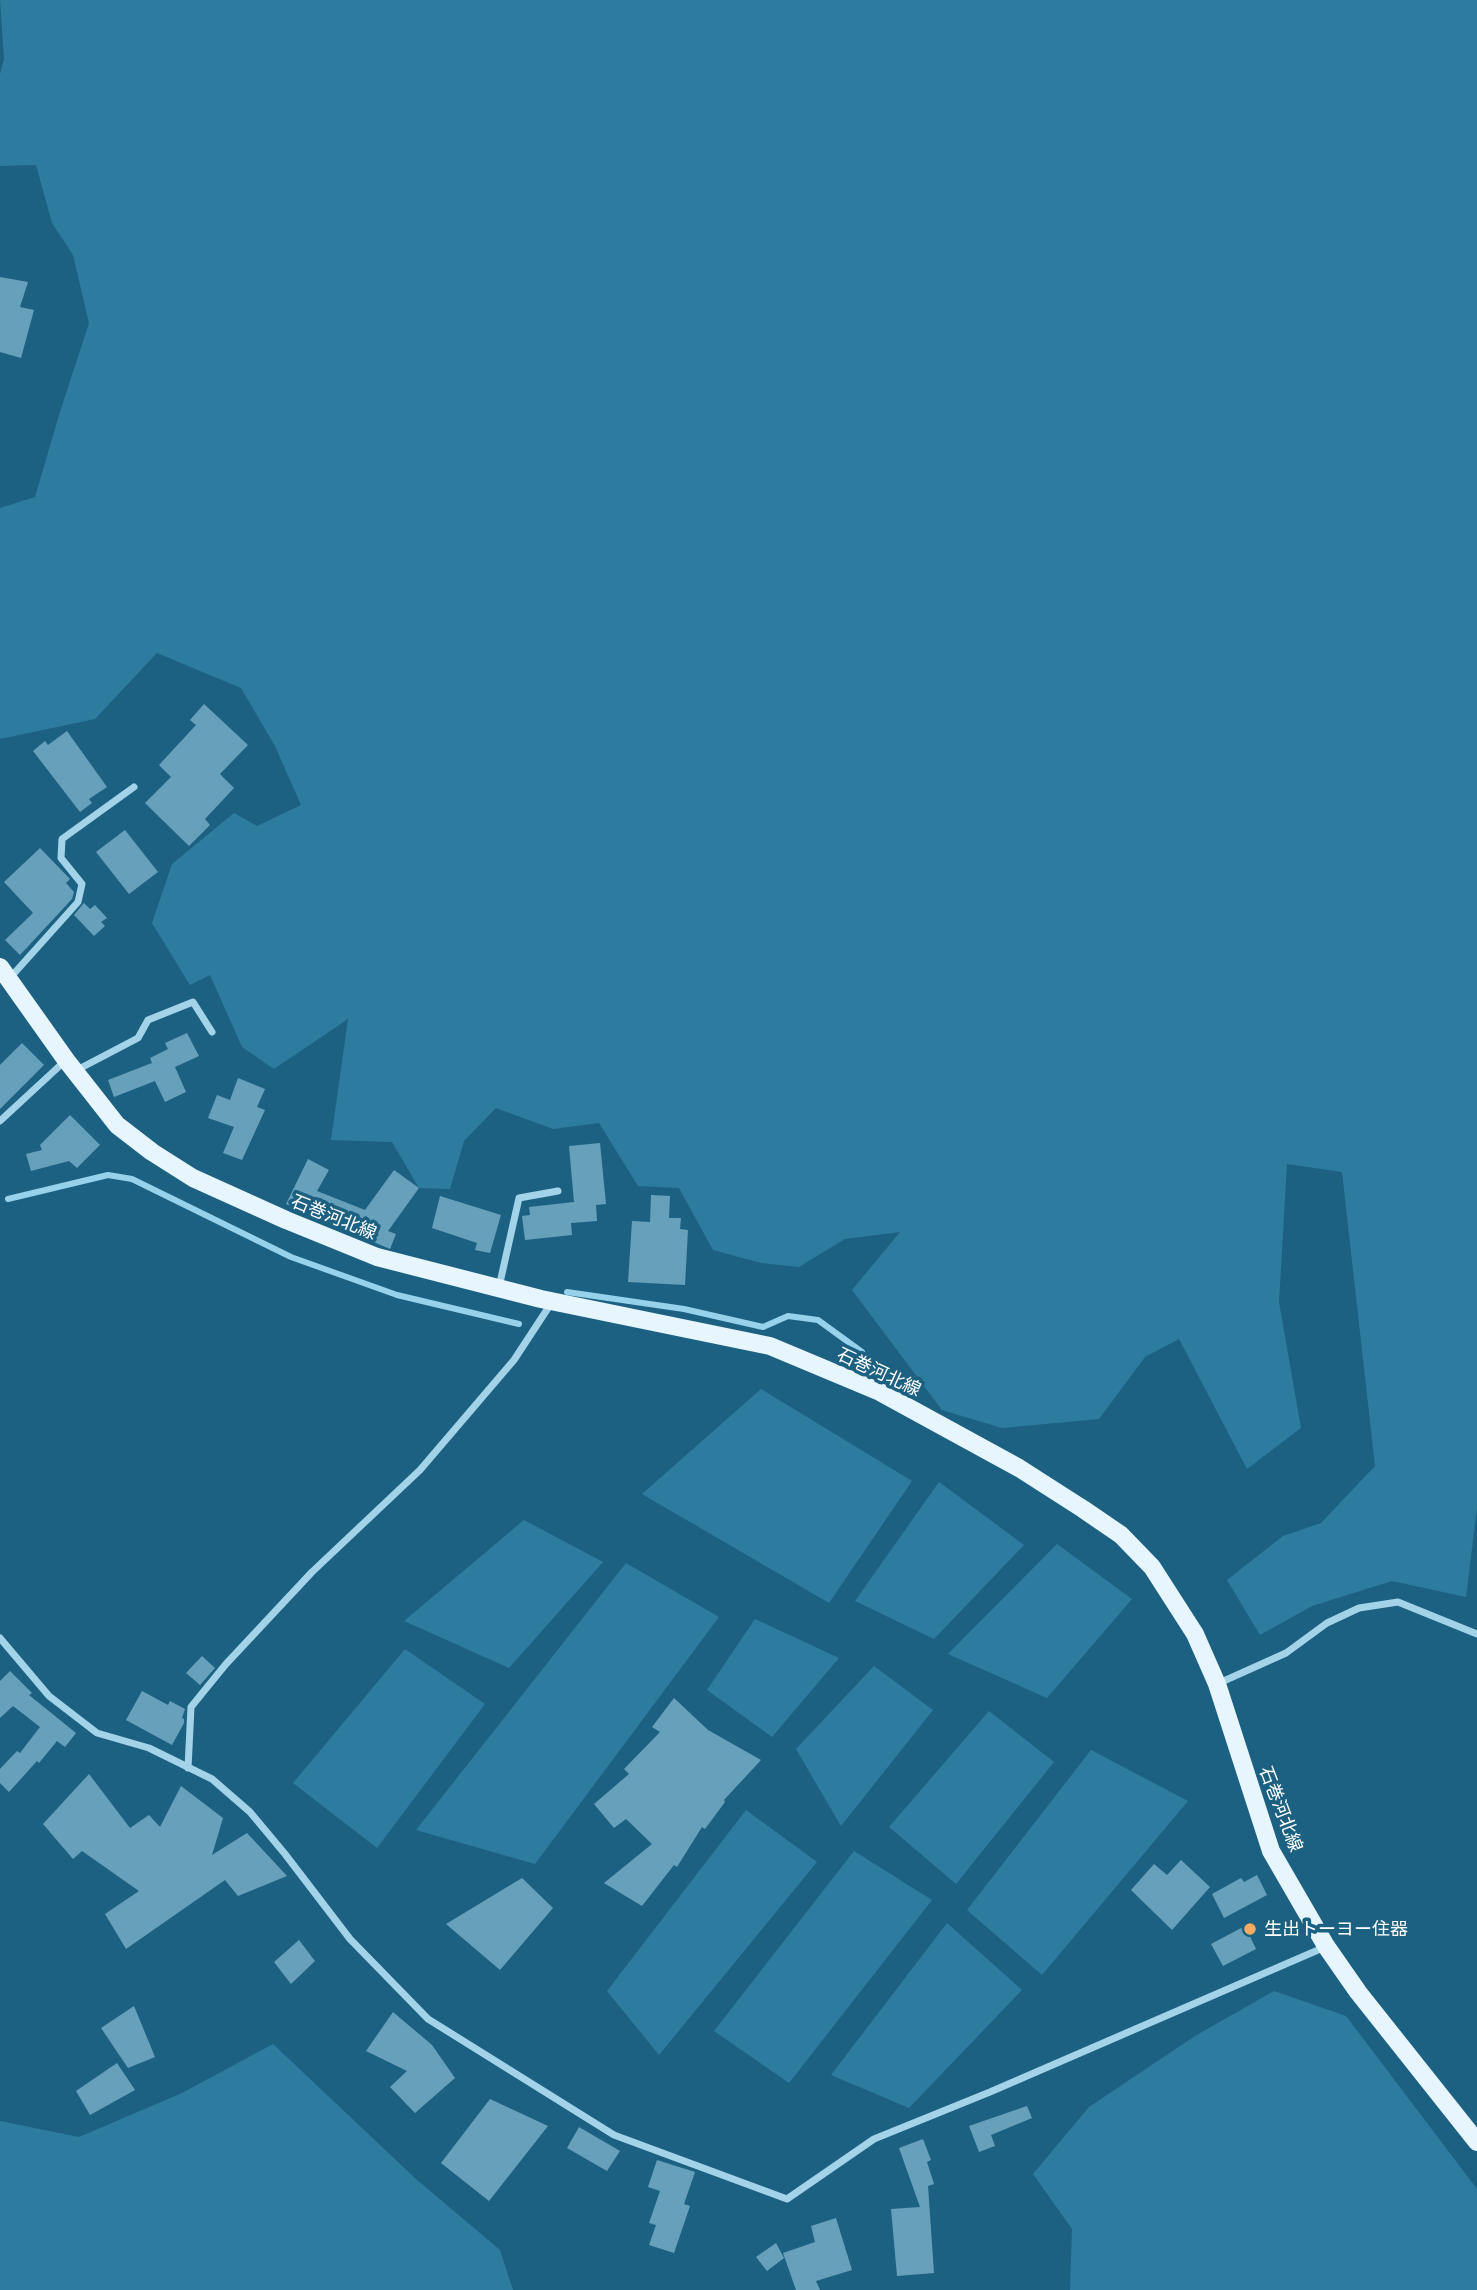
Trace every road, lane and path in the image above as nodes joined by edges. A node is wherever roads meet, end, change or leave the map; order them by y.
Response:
1 (134, 787) dead end
2 (4, 973) edge
3 (212, 1032) dead end
4 (70, 1066) junction
5 (0, 1121) edge
6 (558, 1191) dead end
7 (499, 1288) junction
8 (553, 1301) junction
9 (1477, 1633) edge
10 (0, 1638) edge
11 (1217, 1684) junction
12 (188, 1768) junction
13 (1326, 1946) junction
14 (1477, 2142) edge

1 - 2 street
2 - 4 main road, 石巻河北線
3 - 4 street
4 - 5 street
4 - 7 main road, 石巻河北線
6 - 7 street
7 - 8 main road, 石巻河北線
8 - 11 main road, 石巻河北線
8 - 12 street
9 - 11 street
10 - 12 street
11 - 13 main road, 石巻河北線
12 - 13 street
13 - 14 main road, 石巻河北線

